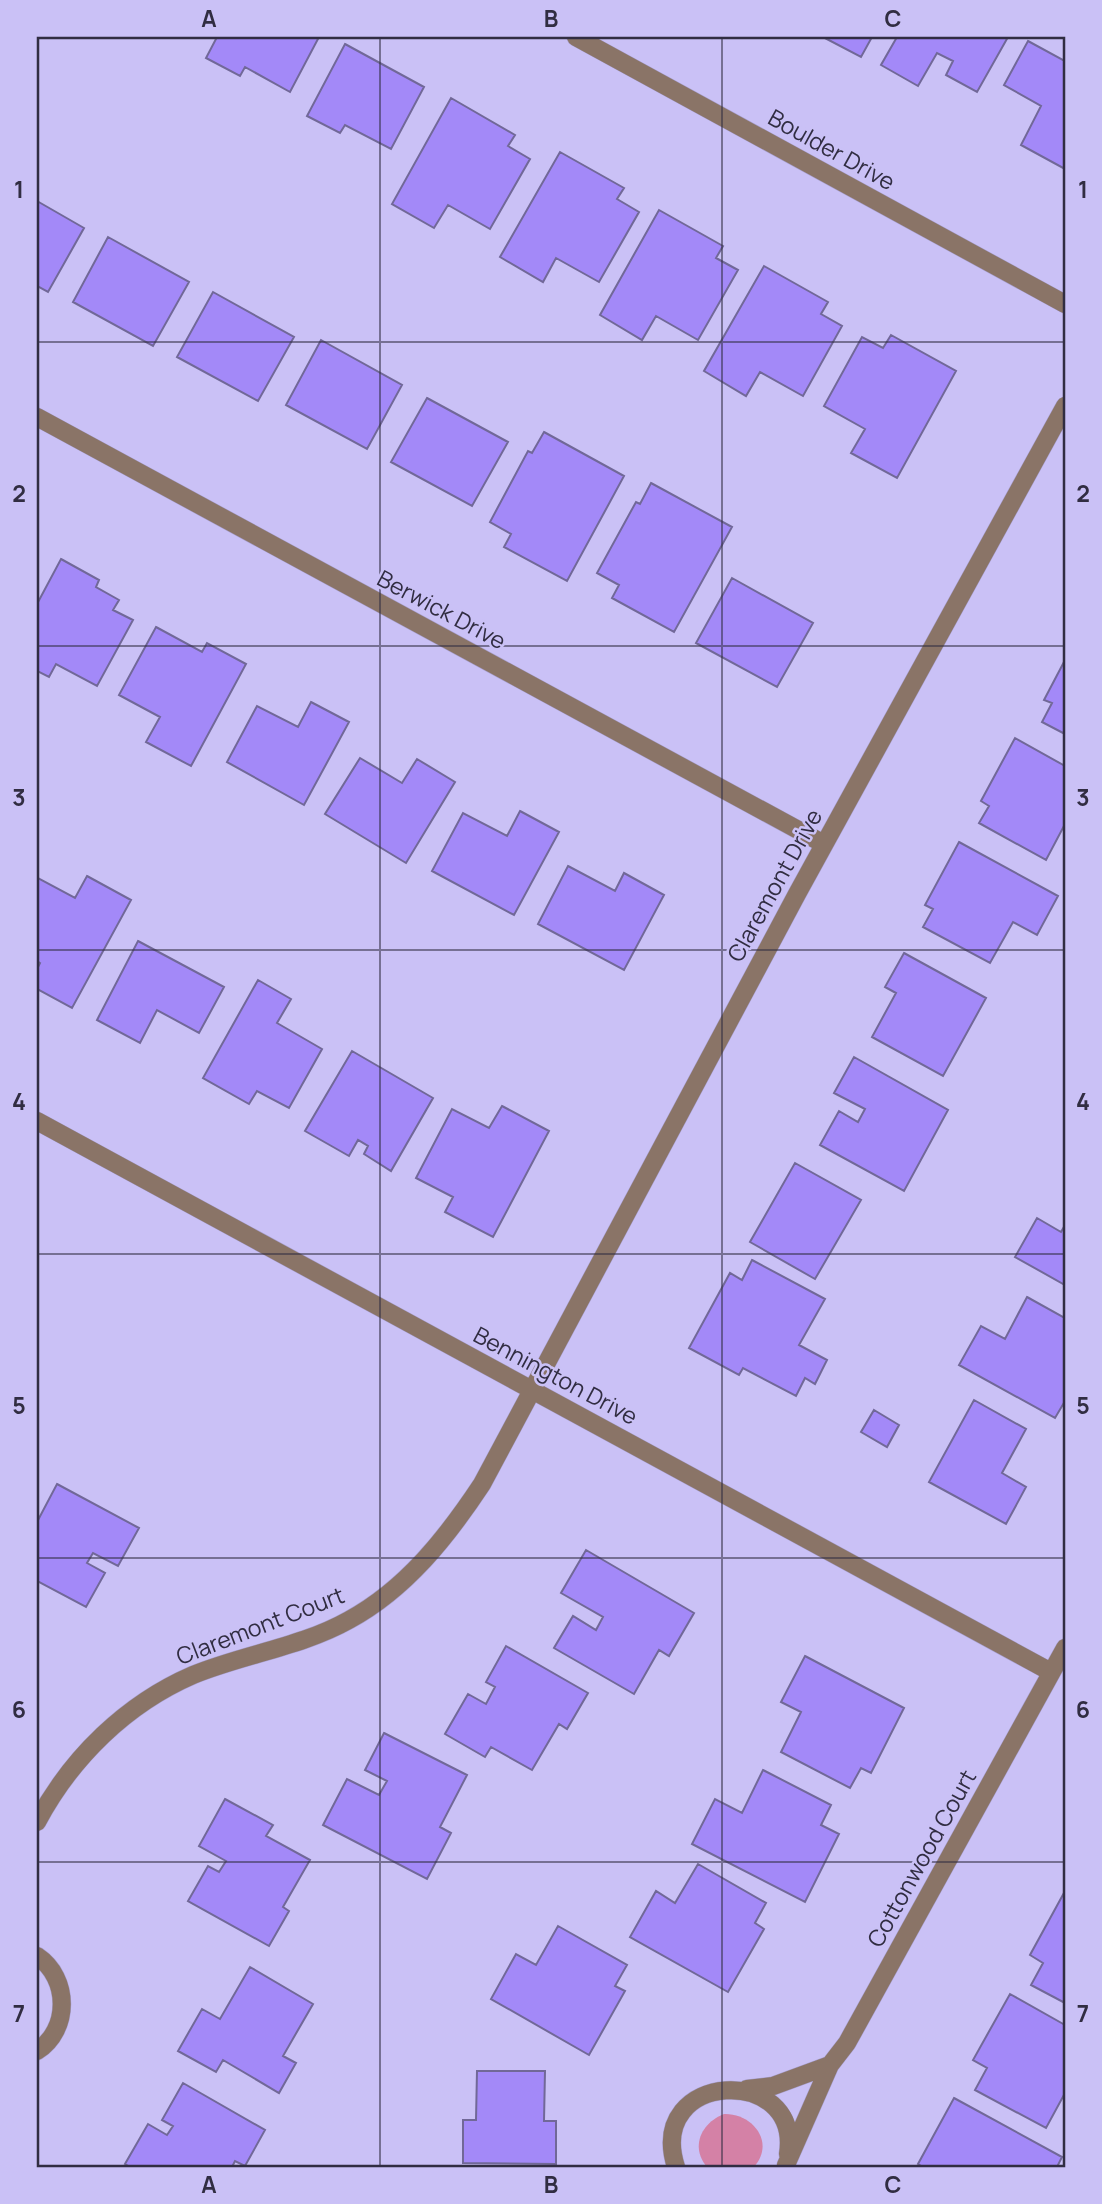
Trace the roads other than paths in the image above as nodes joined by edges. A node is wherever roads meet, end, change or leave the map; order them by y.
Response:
1 (576, 37) edge
2 (1065, 304) edge
3 (1065, 406) edge
4 (37, 417) edge
5 (824, 844) junction
6 (37, 1121) edge
7 (531, 1390) junction
8 (1065, 1648) edge
9 (1051, 1672) junction
10 (37, 1822) edge
11 (39, 1955) edge
12 (37, 2051) edge
13 (830, 2064) junction
14 (746, 2090) junction
15 (785, 2166) edge
16 (676, 2167) edge

1 - 2 street, Boulder Drive
3 - 5 street, Claremont Drive
4 - 5 street, Berwick Drive
5 - 7 street, Claremont Drive
6 - 7 street, Bennington Drive
7 - 9 street, Bennington Drive
7 - 10 street, Claremont Court
8 - 9 street, Cottonwood Court
9 - 13 street, Cottonwood Court
11 - 12 street
13 - 14 street
13 - 15 street, Cottonwood Court
14 - 15 street, Cottonwood Court
14 - 16 street

